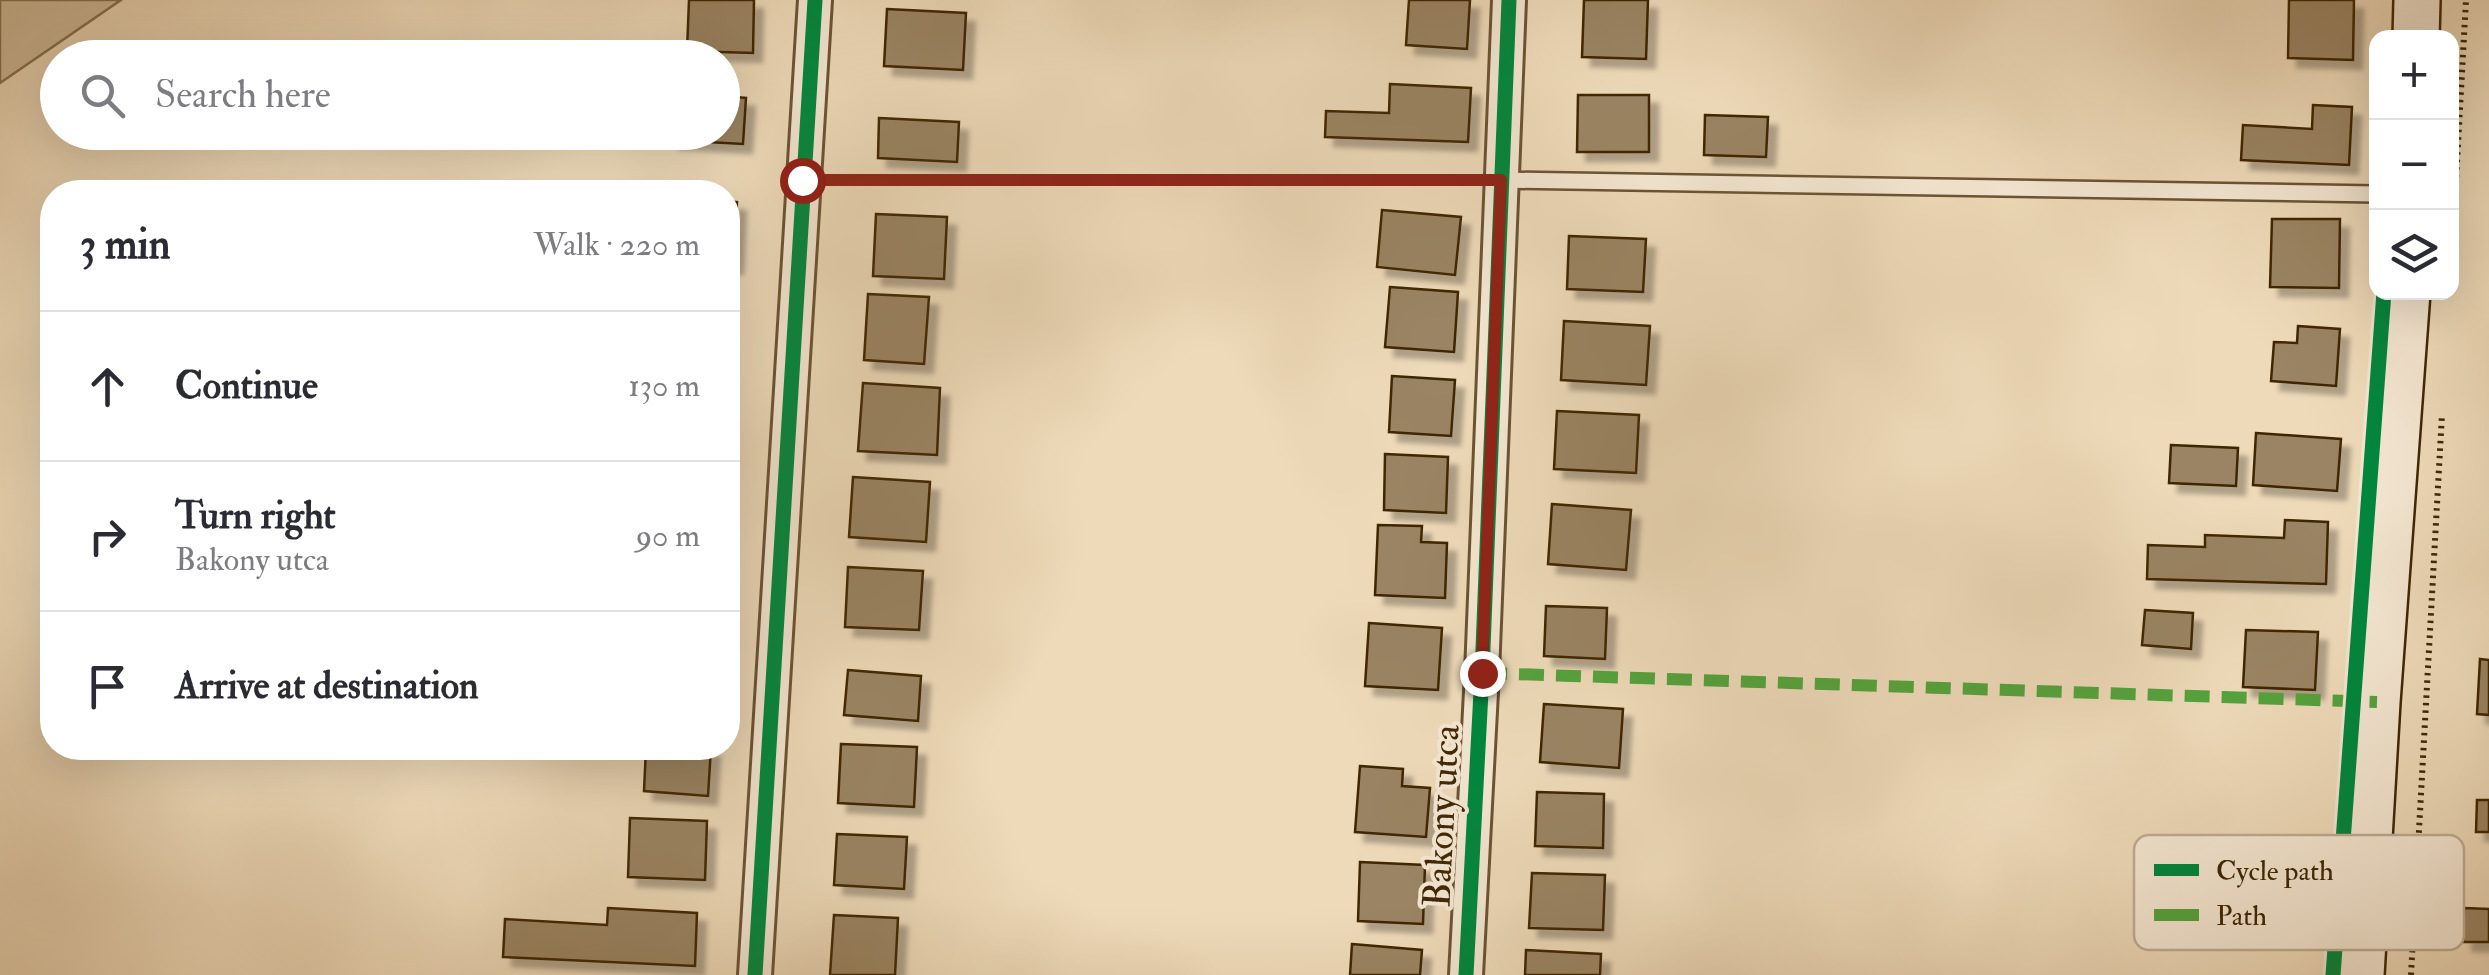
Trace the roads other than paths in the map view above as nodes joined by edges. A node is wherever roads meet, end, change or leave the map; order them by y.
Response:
1 (815, 0) edge
2 (1510, 0) edge
3 (2417, 0) edge
4 (2416, 30) edge
5 (1501, 180) junction
6 (2369, 194) edge
7 (2406, 300) edge
8 (2369, 835) edge
9 (2362, 950) edge
10 (754, 975) edge
11 (1466, 975) edge
12 (2361, 975) edge

1 - 10 street
2 - 5 street, Bakony utca
3 - 4 main road
5 - 6 lane
5 - 11 street, Bakony utca
7 - 8 main road
9 - 12 main road

